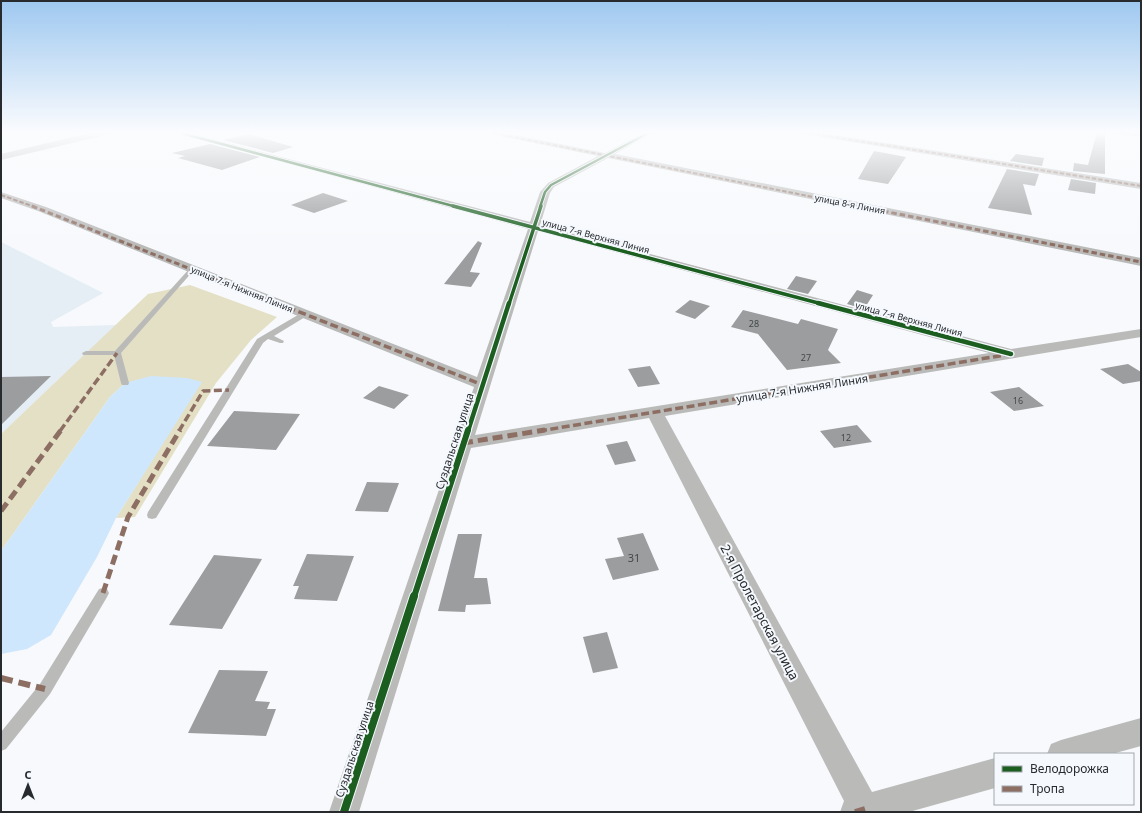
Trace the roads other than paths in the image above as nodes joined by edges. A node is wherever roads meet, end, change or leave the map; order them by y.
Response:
1 (318, 170) edge
2 (578, 170) edge
3 (680, 170) edge
4 (1040, 170) edge
5 (1141, 186) edge
6 (1, 195) edge
7 (534, 228) junction
8 (1141, 262) edge
9 (192, 269) junction
10 (306, 314) junction
11 (1141, 333) edge
12 (268, 336) junction
13 (280, 341) dead end
14 (86, 353) dead end
15 (117, 353) junction
16 (1011, 354) junction
17 (125, 383) dead end
18 (483, 385) junction
19 (654, 412) junction
20 (463, 443) junction
21 (152, 515) dead end
22 (103, 593) dead end
23 (1141, 732) edge
24 (1, 744) edge
25 (1066, 753) edge
26 (994, 773) edge
27 (862, 811) edge
28 (344, 812) edge

1 - 7 street, улица 7-я Верхняя Линия
2 - 7 street, Суздальская улица
3 - 8 street, улица 8-я Линия
4 - 5 street
6 - 9 street, улица 7-я Нижняя Линия
7 - 16 street, улица 7-я Верхняя Линия
7 - 18 street, Суздальская улица
9 - 10 street, улица 7-я Нижняя Линия
9 - 15 lane
10 - 12 lane
10 - 18 street, улица 7-я Нижняя Линия
11 - 16 street, улица 7-я Нижняя Линия
12 - 13 lane
12 - 21 lane
14 - 15 lane
15 - 17 lane
16 - 19 street, улица 7-я Нижняя Линия
18 - 20 street, Суздальская улица
19 - 20 street, улица 7-я Нижняя Линия
19 - 27 street, 2-я Пролетарская улица
20 - 28 street, Суздальская улица
22 - 24 lane
23 - 25 street
26 - 27 street

